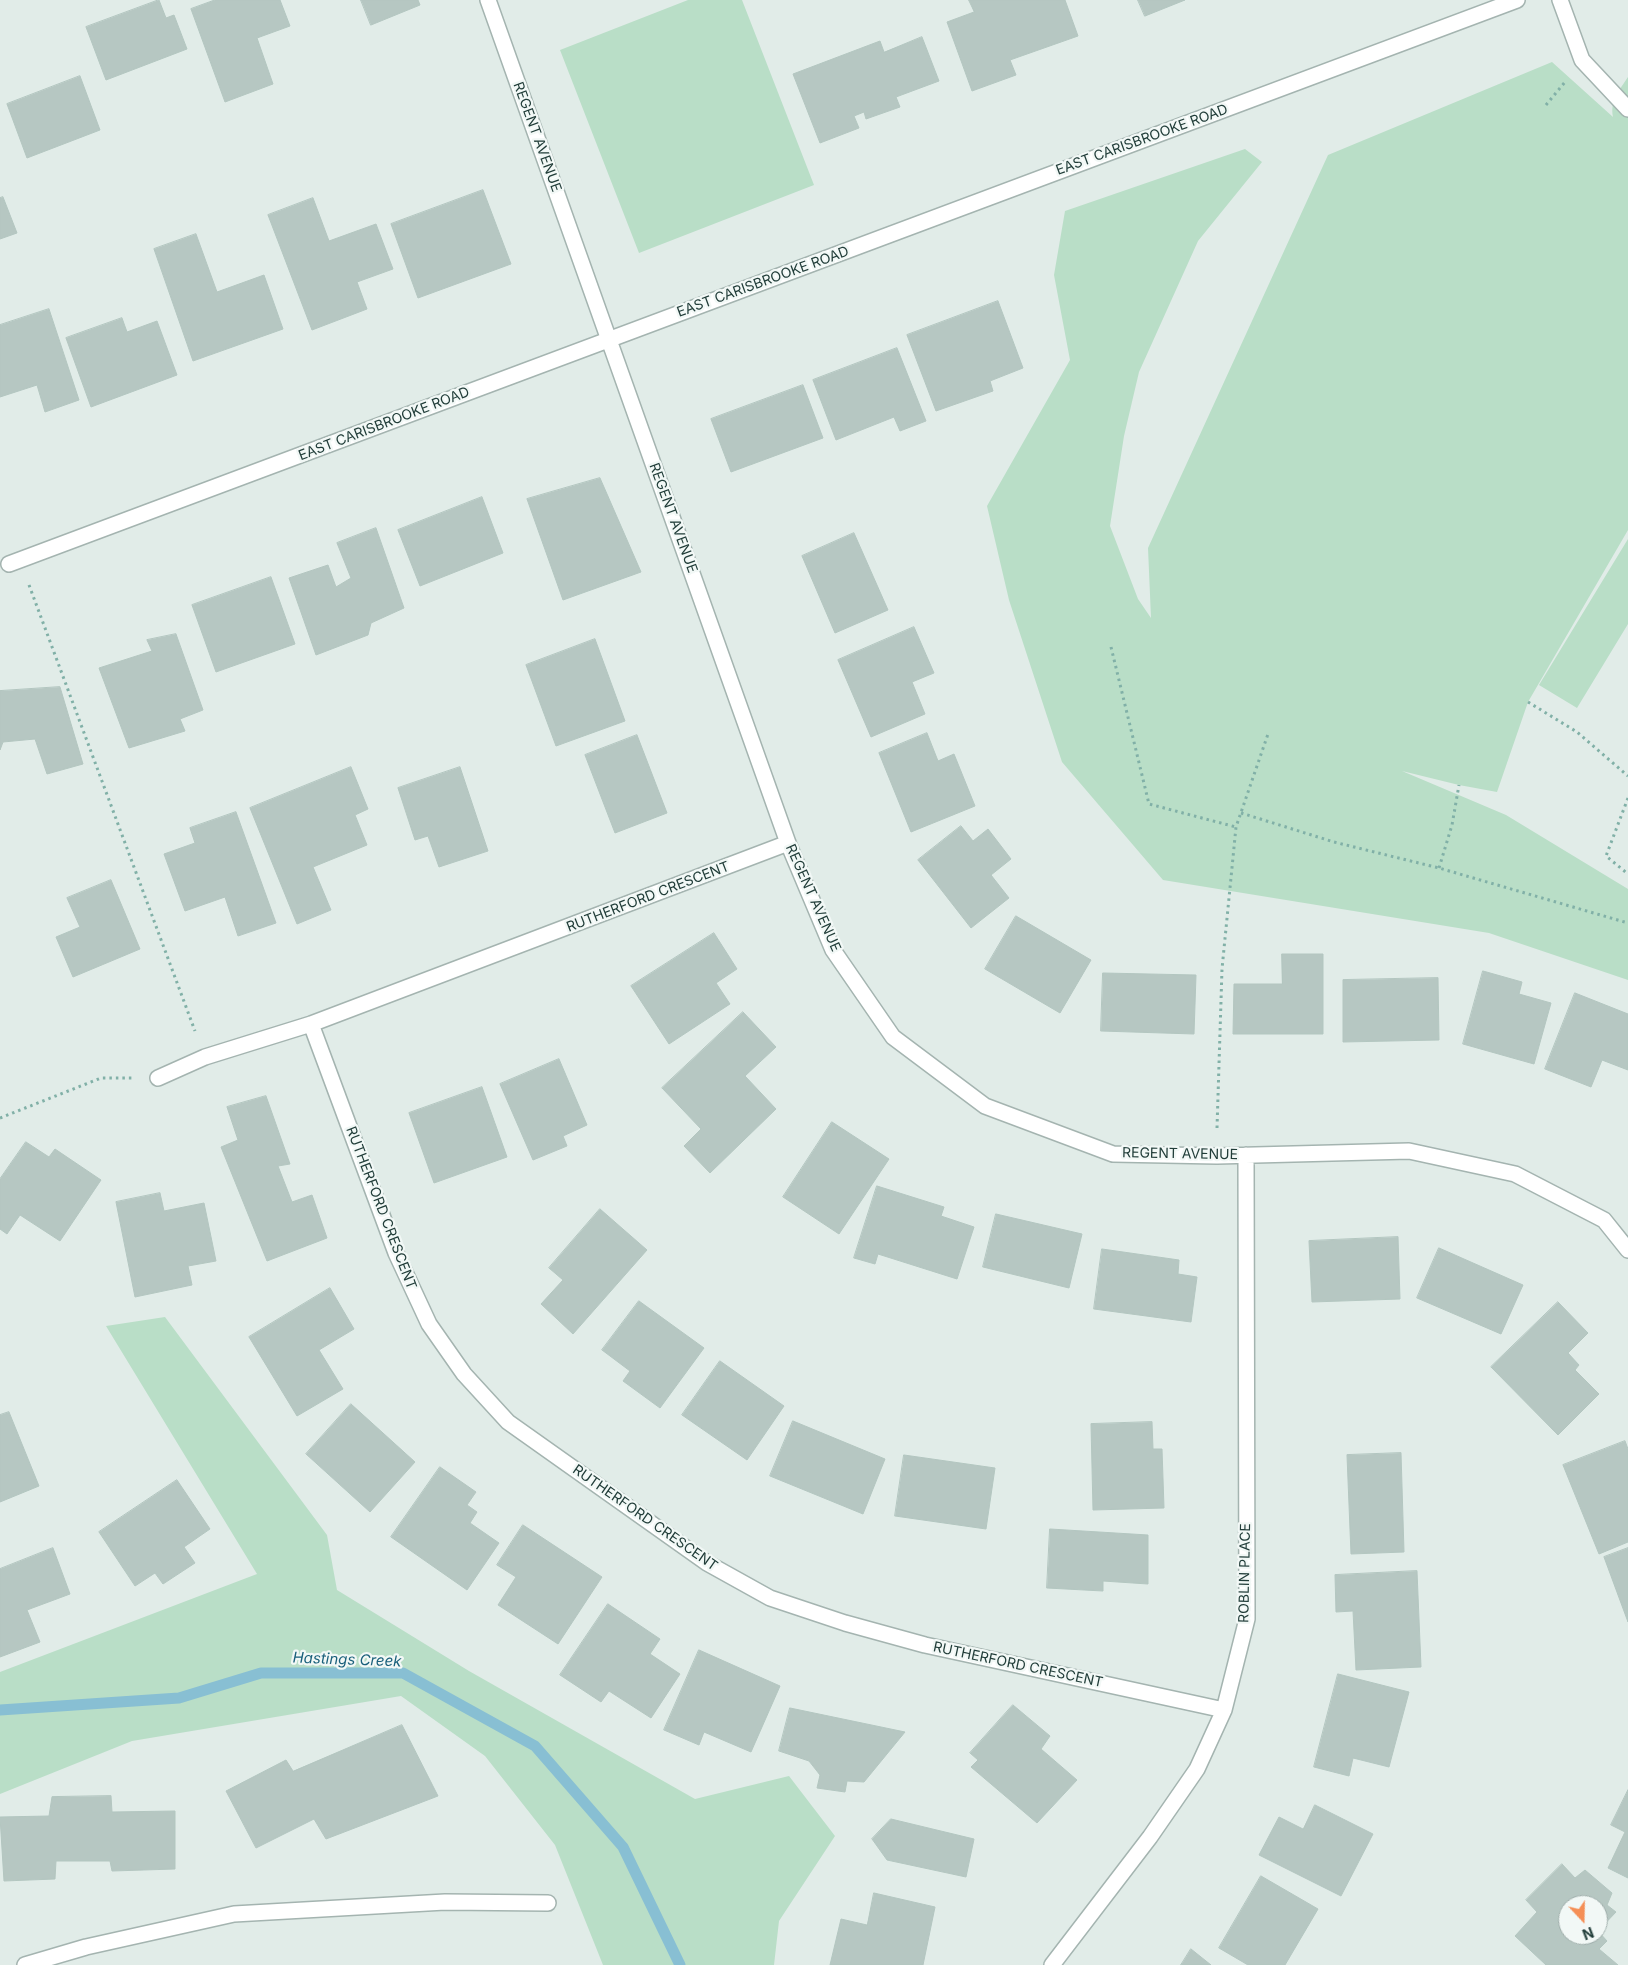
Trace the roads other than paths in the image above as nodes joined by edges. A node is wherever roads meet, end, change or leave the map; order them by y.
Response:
1 (488, 0) edge
2 (1517, 0) edge
3 (1560, 0) edge
4 (1628, 109) edge
5 (610, 339) junction
6 (14, 563) road end
7 (788, 843) junction
8 (311, 1024) junction
9 (158, 1078) road end
10 (1246, 1155) junction
11 (1628, 1250) edge
12 (1224, 1710) junction
13 (548, 1903) dead end
14 (25, 1965) edge
15 (1052, 1965) edge

1 - 5 street, REGENT AVENUE
2 - 5 street, EAST CARISBROOKE ROAD
3 - 4 street
5 - 6 street, EAST CARISBROOKE ROAD
5 - 7 street, REGENT AVENUE
7 - 8 street, RUTHERFORD CRESCENT
7 - 10 street, REGENT AVENUE
8 - 9 street, RUTHERFORD CRESCENT
8 - 12 street, RUTHERFORD CRESCENT
10 - 11 street, REGENT AVENUE
10 - 12 street, ROBLIN PLACE
12 - 15 street, ROBLIN PLACE
13 - 14 street

